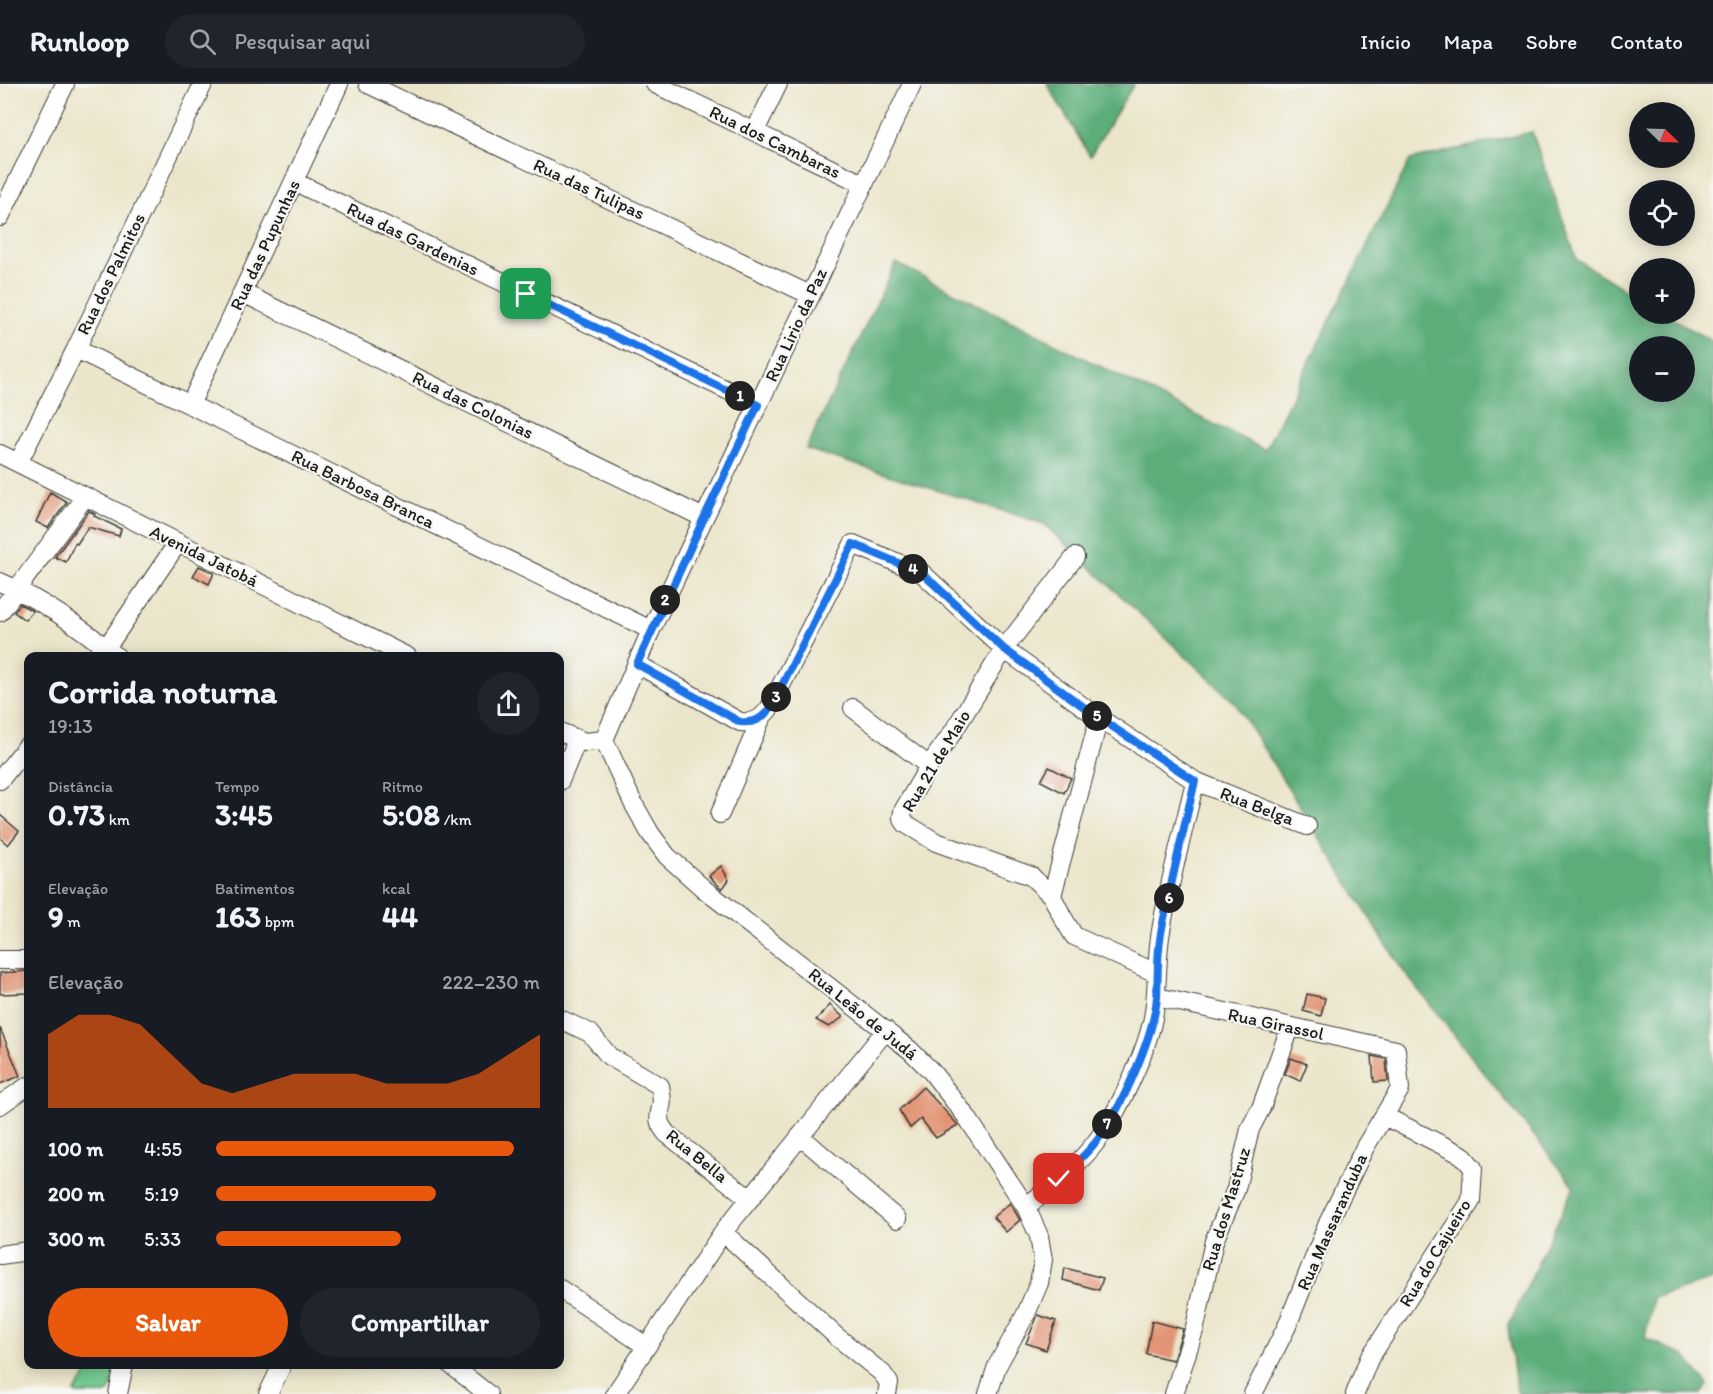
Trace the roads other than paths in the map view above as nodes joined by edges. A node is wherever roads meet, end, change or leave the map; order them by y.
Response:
1 (65, 84) edge
2 (203, 84) edge
3 (339, 84) edge
4 (368, 84) edge
5 (655, 84) edge
6 (778, 84) edge
7 (912, 84) edge
8 (755, 131) junction
9 (8, 182) edge
10 (295, 182) junction
11 (863, 184) junction
12 (0, 217) edge
13 (243, 293) junction
14 (810, 295) junction
15 (76, 349) junction
16 (190, 405) junction
17 (758, 405) junction
18 (0, 454) edge
19 (18, 464) junction
20 (85, 497) junction
21 (704, 518) junction
22 (177, 544) junction
23 (1075, 557) dead end
24 (0, 582) edge
25 (17, 589) junction
26 (0, 612) edge
27 (651, 630) junction
28 (1004, 649) junction
29 (105, 652) edge
30 (109, 652) edge
31 (398, 652) edge
32 (637, 664) junction
33 (853, 708) dead end
34 (1099, 718) junction
35 (762, 719) junction
36 (564, 734) edge
37 (578, 740) junction
38 (604, 740) junction
39 (24, 750) edge
40 (929, 765) junction
41 (564, 772) edge
42 (0, 780) edge
43 (1195, 781) junction
44 (720, 814) dead end
45 (1307, 826) dead end
46 (1052, 896) junction
47 (0, 960) edge
48 (24, 960) edge
49 (1156, 974) junction
50 (1157, 997) junction
51 (564, 1021) edge
52 (1290, 1028) junction
53 (886, 1030) junction
54 (1396, 1050) joint
55 (24, 1089) edge
56 (0, 1105) edge
57 (1384, 1116) junction
58 (800, 1136) junction
59 (750, 1198) junction
60 (1026, 1207) junction
61 (897, 1219) dead end
62 (723, 1232) junction
63 (24, 1252) edge
64 (0, 1255) edge
65 (564, 1292) edge
66 (646, 1346) junction
67 (123, 1369) edge
68 (280, 1369) edge
69 (456, 1369) edge
70 (118, 1394) edge
71 (268, 1394) edge
72 (488, 1394) edge
73 (615, 1394) edge
74 (887, 1394) edge
75 (988, 1394) edge
76 (1174, 1394) edge
77 (1253, 1394) edge
78 (1355, 1394) edge

1 - 9 street
2 - 15 street, Rua dos Palmitos
3 - 10 street, Rua das Pupunhas
4 - 14 street, Rua das Tulipas
5 - 8 street, Rua dos Cambaras
6 - 8 street
7 - 11 street, Rua Lirio da Paz
8 - 11 street, Rua dos Cambaras
9 - 12 street
10 - 13 street, Rua das Pupunhas
10 - 17 street, Rua das Gardenias
11 - 14 street, Rua Lirio da Paz
13 - 16 street, Rua das Pupunhas
13 - 21 street, Rua das Colonias
14 - 17 street, Rua Lirio da Paz
15 - 16 street, Rua Barbosa Branca
15 - 19 street, Rua dos Palmitos
16 - 27 street, Rua Barbosa Branca
17 - 21 street, Rua Lirio da Paz
18 - 19 street, Avenida Jatobá
19 - 20 street, Avenida Jatobá
20 - 22 street, Avenida Jatobá
20 - 25 street
21 - 27 street, Rua Lirio da Paz
22 - 30 street
22 - 31 street, Avenida Jatobá
23 - 28 street, Rua 21 de Maio
24 - 25 street
25 - 26 street
25 - 29 street
27 - 32 street, Rua Lirio da Paz
28 - 34 street, Rua Belga
28 - 35 street, Rua Belga
28 - 40 street, Rua 21 de Maio
32 - 35 street
32 - 38 street, Rua Lirio da Paz
33 - 40 street
34 - 43 street, Rua Belga
34 - 46 street
35 - 44 street
36 - 37 street
37 - 38 street
37 - 41 street
38 - 53 street, Rua Leão de Judá
39 - 42 street
40 - 46 street, Rua 21 de Maio
43 - 45 street, Rua Belga
43 - 49 street
46 - 49 street, Rua 21 de Maio
47 - 48 street
49 - 50 street
50 - 52 street, Rua Girassol
50 - 60 street
51 - 59 street, Rua Bella
52 - 54 street, Rua Girassol
52 - 76 street, Rua dos Mastruz
53 - 58 street
53 - 60 street, Rua Leão de Judá
54 - 57 street, Rua Massaranduba
55 - 56 street
57 - 77 street, Rua Massaranduba
57 - 78 street, Rua do Cajueiro
58 - 59 street
58 - 61 street
59 - 62 street
60 - 75 street, Rua Leão de Judá
62 - 66 street
62 - 74 street
63 - 64 street
65 - 66 street
66 - 73 street
67 - 70 street
68 - 71 street
69 - 72 street

